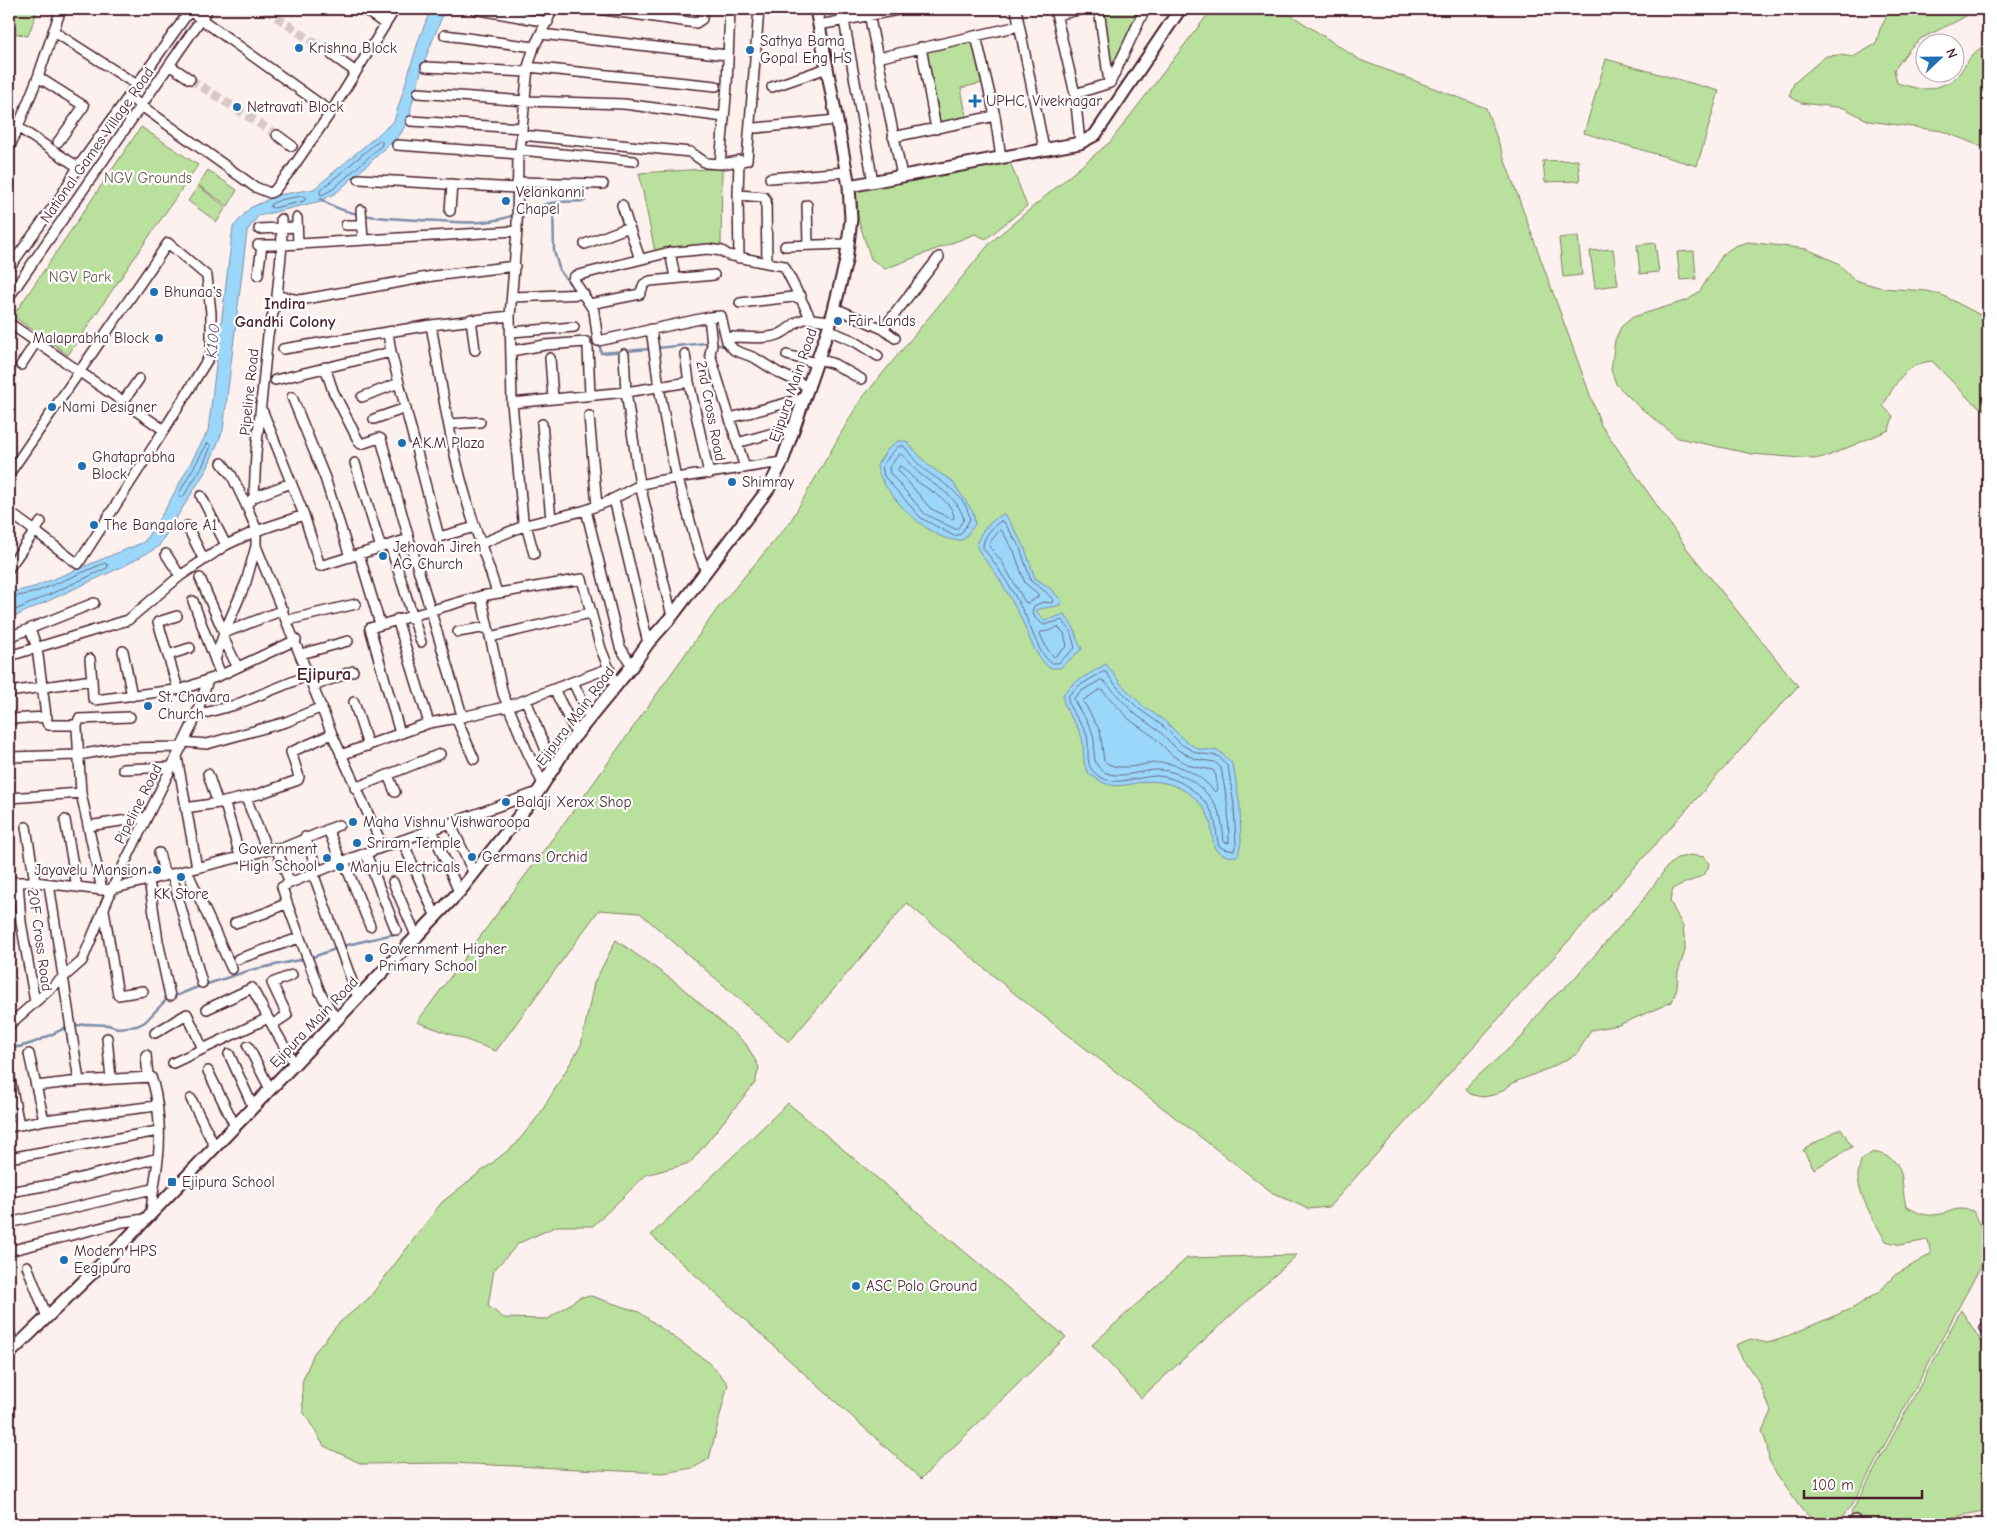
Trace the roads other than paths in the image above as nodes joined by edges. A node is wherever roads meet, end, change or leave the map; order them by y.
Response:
1 (61, 9) edge
2 (190, 9) edge
3 (208, 9) edge
4 (364, 9) edge
5 (395, 9) edge
6 (474, 9) edge
7 (553, 9) edge
8 (598, 9) edge
9 (703, 9) edge
10 (730, 9) edge
11 (759, 9) edge
12 (816, 9) edge
13 (842, 9) edge
14 (902, 9) edge
15 (1016, 9) edge
16 (1084, 9) edge
17 (1099, 9) edge
18 (1145, 9) edge
19 (1180, 9) edge
20 (507, 11) edge
21 (868, 12) edge
22 (1055, 12) edge
23 (200, 19) junction
24 (844, 20) junction
25 (548, 22) junction
26 (385, 24) junction
27 (819, 25) junction
28 (1019, 26) junction
29 (53, 31) junction
30 (541, 34) junction
31 (445, 35) dead end
32 (976, 36) junction
33 (922, 47) junction
34 (534, 48) junction
35 (727, 54) junction
36 (332, 55) tunnel mouth
37 (877, 58) junction
38 (169, 65) junction
39 (426, 66) dead end
40 (827, 68) junction
41 (528, 70) junction
42 (356, 72) junction
43 (38, 77) junction
44 (190, 79) tunnel mouth
45 (1110, 83) junction
46 (137, 85) junction
47 (716, 86) dead end
48 (772, 86) dead end
49 (418, 93) dead end
50 (1075, 94) junction
51 (128, 97) junction
52 (525, 100) junction
53 (141, 106) junction
54 (331, 112) junction
55 (995, 116) junction
56 (724, 117) junction
57 (836, 120) junction
58 (411, 121) dead end
59 (19, 128) junction
60 (756, 128) dead end
61 (936, 129) junction
62 (521, 131) junction
63 (277, 135) tunnel mouth
64 (893, 136) junction
65 (58, 142) dead end
66 (1080, 142) junction
67 (397, 145) dead end
68 (292, 146) dead end
69 (9, 149) edge
70 (1044, 149) junction
71 (519, 152) junction
72 (1001, 158) junction
73 (739, 160) junction
74 (634, 161) dead end
75 (720, 164) junction
76 (78, 167) junction
77 (846, 172) junction
78 (902, 176) junction
79 (770, 178) dead end
80 (359, 179) dead end
81 (873, 182) junction
82 (452, 184) junction
83 (603, 184) dead end
84 (516, 185) junction
85 (848, 186) junction
86 (738, 195) junction
87 (61, 196) junction
88 (73, 204) junction
89 (622, 205) dead end
90 (807, 205) dead end
91 (362, 210) dead end
92 (450, 211) dead end
93 (281, 224) junction
94 (346, 225) dead end
95 (362, 225) junction
96 (629, 227) junction
97 (259, 229) dead end
98 (517, 231) junction
99 (363, 240) junction
100 (298, 244) junction
101 (585, 244) dead end
102 (848, 244) junction
103 (282, 245) junction
104 (808, 245) junction
105 (785, 246) dead end
106 (670, 252) junction
107 (939, 257) dead end
108 (739, 258) junction
109 (640, 259) junction
110 (767, 262) junction
111 (515, 266) junction
112 (9, 268) edge
113 (258, 275) dead end
114 (714, 275) dead end
115 (675, 277) junction
116 (584, 294) junction
117 (277, 296) junction
118 (801, 296) junction
119 (9, 297) edge
120 (513, 297) junction
121 (740, 303) dead end
122 (590, 304) junction
123 (835, 308) junction
124 (510, 316) junction
125 (709, 316) junction
126 (811, 318) junction
127 (471, 320) junction
128 (9, 323) edge
129 (431, 325) junction
130 (829, 326) junction
131 (574, 327) dead end
132 (652, 329) junction
133 (883, 329) junction
134 (511, 332) junction
135 (388, 333) junction
136 (895, 338) dead end
137 (36, 342) junction
138 (727, 342) junction
139 (591, 343) junction
140 (283, 349) dead end
141 (475, 350) dead end
142 (511, 351) junction
143 (391, 352) junction
144 (624, 354) dead end
145 (685, 354) dead end
146 (787, 355) dead end
147 (878, 356) dead end
148 (550, 358) dead end
149 (818, 361) junction
150 (21, 365) dead end
151 (325, 367) junction
152 (79, 372) junction
153 (139, 379) dead end
154 (861, 379) dead end
155 (274, 380) dead end
156 (689, 382) junction
157 (399, 383) junction
158 (659, 387) junction
159 (626, 392) junction
160 (807, 393) junction
161 (590, 396) junction
162 (292, 397) dead end
163 (362, 397) dead end
164 (553, 398) junction
165 (123, 402) junction
166 (512, 403) junction
167 (406, 408) junction
168 (262, 409) junction
169 (589, 416) dead end
170 (730, 418) junction
171 (374, 419) dead end
172 (480, 422) dead end
173 (449, 424) junction
174 (542, 424) dead end
175 (795, 427) junction
176 (164, 430) junction
177 (737, 443) junction
178 (782, 462) junction
179 (222, 463) dead end
180 (355, 463) dead end
181 (745, 468) junction
182 (9, 474) edge
183 (709, 474) junction
184 (678, 479) junction
185 (291, 483) junction
186 (640, 485) junction
187 (202, 496) dead end
188 (254, 497) junction
189 (612, 499) junction
190 (246, 505) junction
191 (597, 506) junction
192 (586, 510) junction
193 (9, 512) edge
194 (304, 515) junction
195 (551, 519) junction
196 (41, 522) dead end
197 (526, 525) junction
198 (187, 526) dead end
199 (475, 527) junction
200 (35, 530) junction
201 (256, 531) junction
202 (410, 540) junction
203 (482, 543) junction
204 (226, 545) junction
205 (256, 546) junction
206 (385, 547) junction
207 (166, 554) dead end
208 (534, 554) dead end
209 (355, 556) junction
210 (204, 560) junction
211 (9, 568) edge
212 (706, 571) junction
213 (180, 576) junction
214 (200, 578) dead end
215 (497, 593) junction
216 (481, 596) junction
217 (193, 601) dead end
218 (94, 603) dead end
219 (356, 604) dead end
220 (283, 610) junction
221 (431, 611) junction
222 (590, 613) junction
223 (177, 616) dead end
224 (412, 616) junction
225 (672, 616) junction
226 (397, 619) junction
227 (288, 620) junction
228 (380, 624) junction
229 (487, 626) junction
230 (30, 629) junction
231 (458, 632) dead end
232 (224, 635) junction
233 (9, 637) edge
234 (490, 637) junction
235 (296, 640) junction
236 (348, 640) dead end
237 (421, 642) dead end
238 (648, 643) junction
239 (37, 648) junction
240 (190, 648) dead end
241 (123, 651) dead end
242 (301, 654) junction
243 (168, 655) junction
244 (9, 656) edge
245 (90, 659) dead end
246 (215, 660) junction
247 (238, 666) junction
248 (632, 666) junction
249 (609, 668) junction
250 (353, 671) dead end
251 (221, 675) junction
252 (309, 675) junction
253 (92, 680) junction
254 (208, 680) junction
255 (573, 682) junction
256 (43, 686) junction
257 (314, 686) junction
258 (616, 686) junction
259 (554, 689) junction
260 (178, 690) junction
261 (9, 692) edge
262 (132, 696) junction
263 (526, 700) junction
264 (354, 702) dead end
265 (509, 706) junction
266 (322, 707) junction
267 (197, 715) junction
268 (47, 717) junction
269 (130, 717) dead end
270 (459, 718) junction
271 (590, 718) junction
272 (9, 719) edge
273 (429, 724) junction
274 (77, 726) junction
275 (332, 734) junction
276 (400, 734) junction
277 (576, 735) junction
278 (183, 745) junction
279 (368, 746) junction
280 (440, 754) dead end
281 (79, 755) junction
282 (342, 755) junction
283 (9, 757) edge
284 (177, 758) junction
285 (474, 759) dead end
286 (172, 767) junction
287 (123, 768) dead end
288 (553, 768) junction
289 (208, 774) dead end
290 (388, 775) junction
291 (355, 788) junction
292 (541, 788) junction
293 (81, 792) junction
294 (395, 792) dead end
295 (9, 798) edge
296 (246, 798) junction
297 (222, 803) junction
298 (185, 808) junction
299 (146, 817) junction
300 (65, 820) dead end
301 (450, 823) junction
302 (339, 825) dead end
303 (88, 826) junction
304 (26, 827) dead end
305 (328, 829) junction
306 (432, 830) junction
307 (306, 838) junction
308 (402, 840) junction
309 (383, 847) junction
310 (267, 850) junction
311 (278, 850) junction
312 (159, 852) dead end
313 (366, 854) junction
314 (240, 856) junction
315 (343, 862) junction
316 (197, 868) junction
317 (187, 871) junction
318 (315, 872) junction
319 (474, 874) junction
320 (168, 876) junction
321 (149, 880) junction
322 (13, 882) edge
323 (35, 882) junction
324 (393, 882) dead end
325 (290, 883) junction
326 (49, 884) junction
327 (77, 887) junction
328 (107, 889) junction
329 (459, 892) junction
330 (287, 903) junction
331 (104, 910) junction
332 (436, 917) junction
333 (235, 923) dead end
334 (370, 926) dead end
335 (396, 930) dead end
336 (299, 938) junction
337 (416, 938) junction
338 (238, 959) dead end
339 (232, 969) dead end
340 (292, 975) dead end
341 (63, 979) junction
342 (202, 983) dead end
343 (143, 991) dead end
344 (170, 996) dead end
345 (358, 998) junction
346 (35, 1002) junction
347 (207, 1009) dead end
348 (337, 1020) junction
349 (270, 1021) junction
350 (9, 1025) edge
351 (155, 1033) dead end
352 (106, 1038) dead end
353 (248, 1046) dead end
354 (203, 1049) junction
355 (29, 1054) dead end
356 (229, 1054) dead end
357 (146, 1055) dead end
358 (173, 1063) dead end
359 (295, 1065) junction
360 (208, 1071) dead end
361 (9, 1074) edge
362 (148, 1076) junction
363 (111, 1079) junction
364 (79, 1081) junction
365 (36, 1086) junction
366 (270, 1090) junction
367 (191, 1099) dead end
368 (156, 1106) junction
369 (253, 1107) junction
370 (44, 1120) junction
371 (19, 1125) junction
372 (234, 1126) junction
373 (9, 1127) edge
374 (158, 1131) junction
375 (215, 1147) junction
376 (9, 1158) edge
377 (158, 1158) junction
378 (152, 1188) junction
379 (9, 1192) edge
380 (148, 1216) junction
381 (9, 1222) edge
382 (9, 1251) edge
383 (26, 1266) dead end
384 (47, 1317) junction
385 (9, 1332) edge
386 (12, 1350) edge

1 - 29 street
2 - 23 street
2 - 46 street, National Games Village Road
3 - 23 street, National Games Village Road
4 - 26 street
5 - 26 street
6 - 20 street
7 - 25 street
8 - 9 street
10 - 35 street
11 - 73 street
12 - 27 street, Ejipura Main Road
13 - 24 street
14 - 21 street
15 - 28 street
16 - 22 street
17 - 45 street
18 - 45 street
19 - 66 street
20 - 25 street
21 - 24 street
21 - 37 street
22 - 50 street
23 - 38 street, National Games Village Road
23 - 54 street
24 - 27 street
24 - 81 street
25 - 30 street
26 - 42 street
27 - 40 street, Ejipura Main Road
28 - 32 street
28 - 70 street
29 - 43 street
29 - 46 street
30 - 34 street
30 - 35 street
31 - 34 street
32 - 33 street
32 - 55 street
33 - 37 street
33 - 61 street
34 - 41 street
35 - 56 street
36 - 42 street
37 - 64 street
38 - 44 street
38 - 53 street, National Games Village Road
39 - 41 street
40 - 48 street
40 - 57 street, Ejipura Main Road
41 - 47 street
41 - 52 street
42 - 54 street
43 - 59 street
43 - 65 street
45 - 50 street
46 - 51 street, National Games Village Road
49 - 52 street
50 - 66 street
51 - 53 street
51 - 76 street, National Games Village Road
52 - 56 street
52 - 62 street
53 - 54 street
53 - 88 street, National Games Village Road
55 - 61 street
55 - 72 street
56 - 75 street
57 - 60 street
57 - 77 street, Ejipura Main Road
58 - 62 street
59 - 69 street
59 - 76 street
61 - 64 street
62 - 71 street
62 - 75 street
63 - 68 street
64 - 78 street
66 - 70 street
67 - 71 street
70 - 72 street
71 - 74 street
71 - 84 street
72 - 78 street
73 - 75 street
73 - 86 street
76 - 87 street, National Games Village Road
77 - 79 street
77 - 85 street, Ejipura Main Road
78 - 81 street
80 - 82 street
81 - 85 street
82 - 84 street
82 - 92 street
83 - 84 street
84 - 98 street
85 - 102 street, Ejipura Main Road
86 - 108 street
86 - 110 street
87 - 88 street
87 - 112 street, National Games Village Road
88 - 119 street, National Games Village Road
89 - 96 street
90 - 104 street
91 - 95 street
93 - 97 street
93 - 100 street
93 - 103 street, Pipeline Road
94 - 95 street
95 - 99 street
96 - 101 street
96 - 109 street
98 - 99 street
98 - 111 street
99 - 100 street
100 - 103 street
102 - 104 street
102 - 123 street, Ejipura Main Road
103 - 113 street
103 - 117 street, Pipeline Road
104 - 105 street
106 - 108 street
106 - 109 street
106 - 115 street
107 - 133 street
108 - 110 street
109 - 116 street
110 - 118 street
111 - 117 street
111 - 120 street
114 - 115 street
115 - 122 street
116 - 120 street
116 - 122 street
117 - 168 street, Pipeline Road
118 - 121 street
118 - 126 street
120 - 124 street
122 - 139 street
123 - 130 street, Ejipura Main Road
123 - 133 street
124 - 127 street
124 - 134 street
125 - 132 street
125 - 138 street
125 - 170 street
126 - 130 street
126 - 138 street
127 - 129 street
127 - 141 street
128 - 137 street
129 - 135 street
129 - 173 street
130 - 147 street
130 - 149 street, Ejipura Main Road
131 - 134 street
132 - 139 street
132 - 158 street
133 - 136 street
134 - 142 street
135 - 140 street
135 - 143 street
137 - 150 street
137 - 152 street
138 - 160 street
139 - 142 street
139 - 161 street
142 - 166 street
143 - 151 street
143 - 157 street
144 - 159 street
145 - 156 street, 2nd Cross Road
146 - 149 street
148 - 164 street
149 - 154 street
149 - 160 street, Ejipura Main Road
151 - 155 street
151 - 202 street
152 - 165 street
152 - 176 street
152 - 182 street
153 - 165 street
156 - 158 street
156 - 183 street, 2nd Cross Road
157 - 163 street
157 - 167 street
158 - 159 street
158 - 184 street
159 - 161 street
159 - 186 street
160 - 170 street
160 - 175 street, Ejipura Main Road
161 - 164 street
162 - 209 street
164 - 166 street
165 - 176 street
166 - 197 street
167 - 171 street
167 - 199 street
168 - 185 street
168 - 188 street, Pipeline Road
169 - 191 street
170 - 177 street
172 - 173 street
173 - 199 street
174 - 195 street
175 - 177 street
175 - 178 street, Ejipura Main Road
176 - 200 street
177 - 181 street
178 - 181 street
178 - 212 street, Ejipura Main Road
179 - 190 street
180 - 206 street
181 - 183 street
183 - 184 street
184 - 186 street
184 - 212 street
185 - 188 street
185 - 194 street
186 - 189 street
186 - 225 street
187 - 204 street
188 - 190 street
189 - 191 street
189 - 238 street
190 - 201 street
191 - 192 street
192 - 195 street
192 - 248 street
193 - 200 street
194 - 201 street
194 - 209 street
195 - 197 street
196 - 200 street
197 - 203 street
197 - 208 street
198 - 210 street
199 - 203 street
200 - 211 street
201 - 204 street
201 - 205 street
202 - 206 street
202 - 221 street
203 - 215 street
204 - 210 street
205 - 220 street
205 - 232 street
206 - 209 street
206 - 224 street
207 - 213 street
209 - 228 street
210 - 213 street
212 - 225 street, Ejipura Main Road
213 - 239 street
214 - 232 street
215 - 216 street
215 - 222 street
216 - 221 street
216 - 229 street
217 - 246 street
218 - 230 street
219 - 227 street
220 - 227 street
220 - 232 street
221 - 224 street
221 - 270 street
222 - 234 street
222 - 249 street
223 - 243 street
224 - 226 street
224 - 237 street
225 - 238 street, Ejipura Main Road
226 - 228 street
226 - 273 street
227 - 235 street
228 - 276 street
229 - 231 street
229 - 234 street
230 - 233 street
230 - 239 street
232 - 246 street
232 - 247 street
234 - 265 street
235 - 242 street
235 - 247 street
236 - 242 street
238 - 248 street, Ejipura Main Road
239 - 244 street
239 - 256 street
240 - 243 street
241 - 262 street
242 - 252 street
243 - 260 street
245 - 253 street
246 - 251 street
247 - 251 street
248 - 258 street, Ejipura Main Road
249 - 255 street
249 - 258 street
250 - 257 street
251 - 254 street
252 - 257 street
252 - 267 street
253 - 256 street
253 - 262 street
254 - 260 street
254 - 267 street, Pipeline Road
255 - 259 street
255 - 271 street
256 - 261 street
256 - 268 street
257 - 266 street
258 - 271 street, Ejipura Main Road
259 - 263 street
259 - 277 street
260 - 262 street
263 - 265 street
263 - 288 street
264 - 279 street
265 - 270 street
265 - 292 street
266 - 275 street
266 - 278 street
267 - 278 street, Pipeline Road
268 - 272 street
268 - 274 street
269 - 274 street
270 - 273 street
270 - 285 street
271 - 277 street, Ejipura Main Road
273 - 276 street
274 - 281 street
275 - 282 street
275 - 296 street
276 - 279 street
277 - 288 street, Ejipura Main Road
278 - 281 street
278 - 284 street, Pipeline Road
279 - 282 street
280 - 290 street
281 - 283 street
281 - 293 street
282 - 291 street
284 - 286 street, Pipeline Road
284 - 298 street
286 - 287 street
286 - 299 street, Pipeline Road
288 - 292 street, Ejipura Main Road
289 - 297 street
290 - 291 street
290 - 294 street
291 - 309 street
292 - 301 street
292 - 319 street, Ejipura Main Road
293 - 295 street
293 - 303 street
296 - 297 street
296 - 310 street
297 - 298 street
297 - 314 street
298 - 316 street
299 - 303 street
299 - 328 street, Pipeline Road
300 - 327 street
301 - 306 street
301 - 319 street
302 - 305 street
303 - 328 street
304 - 323 street
305 - 307 street
305 - 315 street
306 - 308 street
306 - 329 street
307 - 311 street
307 - 318 street
308 - 309 street
308 - 332 street
309 - 313 street
310 - 311 street
310 - 314 street
311 - 325 street
312 - 320 street
313 - 315 street
313 - 335 street
314 - 316 street
315 - 318 street
315 - 334 street
316 - 317 street
317 - 320 street
317 - 339 street
318 - 325 street
318 - 345 street
319 - 329 street, Ejipura Main Road
320 - 321 street
320 - 342 street
321 - 328 street
321 - 344 street
322 - 323 street
322 - 346 street, 20F Cross Road
323 - 326 street
324 - 337 street
325 - 330 street
326 - 327 street
326 - 341 street
327 - 328 street
328 - 331 street, Pipeline Road
329 - 332 street, Ejipura Main Road
330 - 333 street
330 - 336 street
331 - 341 street, Pipeline Road
331 - 343 street
332 - 337 street, Ejipura Main Road
336 - 338 street
336 - 348 street
337 - 345 street, Ejipura Main Road
340 - 349 street
341 - 346 street, Pipeline Road
341 - 364 street
345 - 348 street, Ejipura Main Road
346 - 350 street, Pipeline Road
347 - 349 street
348 - 359 street, Ejipura Main Road
349 - 354 street
349 - 359 street
351 - 354 street
352 - 363 street
353 - 366 street
354 - 358 street
355 - 365 street
356 - 369 street
357 - 362 street
359 - 366 street, Ejipura Main Road
360 - 372 street
361 - 371 street
362 - 363 street
362 - 368 street
363 - 364 street
364 - 365 street
365 - 370 street
366 - 369 street, Ejipura Main Road
367 - 375 street
368 - 370 street
368 - 374 street
369 - 372 street, Ejipura Main Road
370 - 371 street
371 - 373 street
372 - 375 street, Ejipura Main Road
374 - 376 street
374 - 377 street
375 - 380 street, Ejipura Main Road
377 - 378 street
377 - 379 street
378 - 380 street
378 - 381 street
380 - 382 street
380 - 384 street, Ejipura Main Road
383 - 384 street
384 - 386 street, Ejipura Main Road
385 - 386 street

